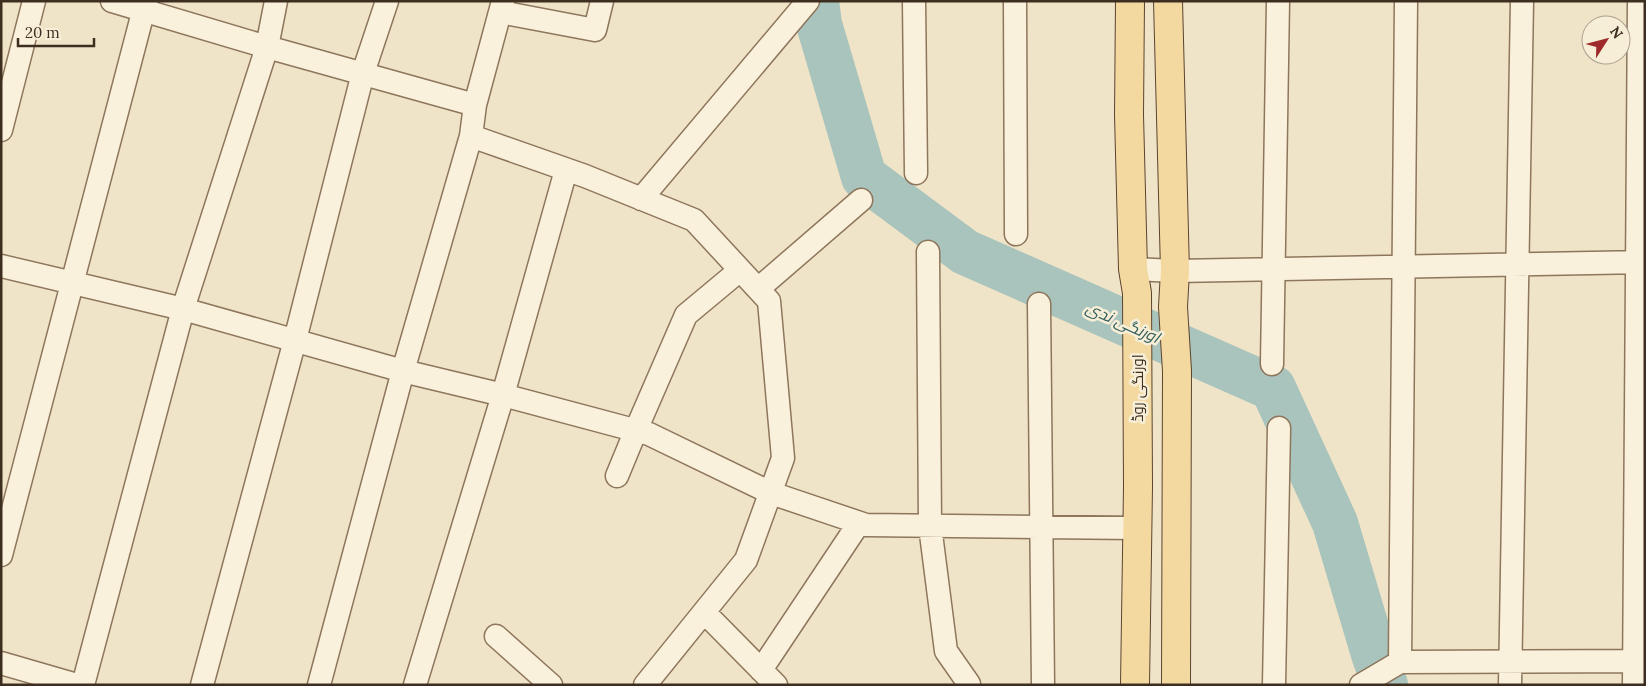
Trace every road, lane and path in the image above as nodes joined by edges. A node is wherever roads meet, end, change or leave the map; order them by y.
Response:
1 (34, 1) edge
2 (112, 1) edge
3 (276, 1) edge
4 (387, 1) edge
5 (602, 1) edge
6 (914, 1) edge
7 (1015, 1) edge
8 (1130, 1) edge
9 (1168, 1) edge
10 (1278, 1) edge
11 (1406, 1) edge
12 (1522, 1) edge
13 (1639, 1) edge
14 (807, 2) edge
15 (145, 6) edge
16 (502, 7) edge
17 (267, 47) junction
18 (363, 73) junction
19 (475, 104) junction
20 (1, 130) edge
21 (470, 136) junction
22 (566, 170) junction
23 (916, 173) dead end
24 (641, 199) junction
25 (861, 200) dead end
26 (1016, 234) dead end
27 (928, 252) dead end
28 (1641, 262) edge
29 (1517, 264) junction
30 (1, 266) edge
31 (1403, 266) junction
32 (1274, 269) junction
33 (740, 270) junction
34 (1175, 271) junction
35 (1135, 281) junction
36 (73, 283) junction
37 (758, 289) junction
38 (1039, 304) dead end
39 (183, 309) junction
40 (295, 340) junction
41 (1272, 364) dead end
42 (403, 371) junction
43 (503, 395) junction
44 (1279, 428) dead end
45 (636, 430) junction
46 (617, 476) dead end
47 (771, 493) junction
48 (859, 522) junction
49 (930, 526) junction
50 (1041, 527) junction
51 (1137, 528) junction
52 (1, 555) edge
53 (704, 612) junction
54 (496, 636) dead end
55 (1510, 661) junction
56 (1640, 661) edge
57 (1, 663) edge
58 (1396, 664) junction
59 (769, 677) edge
60 (969, 684) edge
61 (77, 685) edge
62 (83, 685) edge
63 (202, 685) edge
64 (319, 685) edge
65 (415, 685) edge
66 (551, 685) edge
67 (645, 685) edge
68 (1043, 685) edge
69 (1135, 685) edge
70 (1176, 685) edge
71 (1274, 685) edge
72 (1361, 685) edge
73 (1510, 685) edge
74 (1634, 685) edge

1 - 20 street
2 - 15 street
3 - 17 street
4 - 18 street
5 - 16 street
6 - 23 street
7 - 26 street
8 - 35 main road, اورنگی روڈ
9 - 34 main road
10 - 32 street
11 - 31 street
12 - 29 street
13 - 28 street
14 - 24 street
15 - 17 street
15 - 36 street
16 - 19 street
17 - 18 street
17 - 39 street
18 - 19 street
18 - 40 street
19 - 21 street
21 - 22 street
21 - 42 street
22 - 24 street
22 - 43 street
24 - 33 street
25 - 37 street
27 - 49 street
28 - 29 street
28 - 56 street
29 - 31 street
29 - 55 street
30 - 36 street
31 - 32 street
31 - 58 street
32 - 34 street
32 - 41 street
33 - 37 street
33 - 45 street
34 - 35 street
34 - 70 main road
35 - 51 main road, اورنگی روڈ
36 - 39 street
36 - 52 street
37 - 47 street
38 - 50 street
39 - 40 street
39 - 62 street
40 - 42 street
40 - 63 street
42 - 43 street
42 - 64 street
43 - 45 street
43 - 65 street
44 - 71 street
45 - 46 street
45 - 47 street
47 - 48 street
47 - 53 street
48 - 49 street
48 - 59 street
49 - 50 street
49 - 60 street
50 - 51 street
50 - 68 street
51 - 69 main road, اورنگی روڈ
53 - 59 street
53 - 67 street
54 - 66 street
55 - 56 street
55 - 58 street
55 - 73 street
56 - 74 street
57 - 61 street
58 - 72 street

